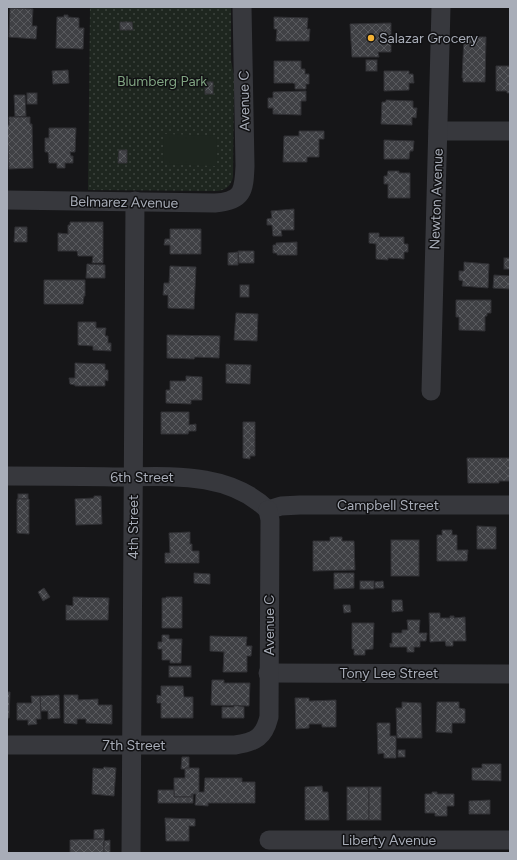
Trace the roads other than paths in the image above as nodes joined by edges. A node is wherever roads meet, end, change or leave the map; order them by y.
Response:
1 (242, 7) edge
2 (442, 7) edge
3 (438, 131) junction
4 (510, 131) edge
5 (239, 195) joint
6 (7, 200) edge
7 (135, 202) junction
8 (431, 391) dead end
9 (7, 476) edge
10 (133, 477) junction
11 (510, 505) edge
12 (268, 510) junction
13 (268, 673) junction
14 (510, 674) edge
15 (259, 738) joint
16 (7, 744) edge
17 (131, 745) junction
18 (269, 840) dead end
19 (510, 840) edge
20 (130, 853) edge

1 - 5 street, Avenue C
2 - 3 street, Newton Avenue
3 - 4 street
3 - 8 street, Newton Avenue
5 - 7 street, Belmarez Avenue
6 - 7 street, Belmarez Avenue
7 - 10 street, 4th Street
9 - 10 street, 6th Street
10 - 12 street, 6th Street
10 - 17 street, 4th Street
11 - 12 street, Campbell Street
12 - 13 street, Avenue C
13 - 14 street, Tony Lee Street
13 - 15 street, Avenue C
15 - 17 street, 7th Street
16 - 17 street, 7th Street
17 - 20 street, 4th Street
18 - 19 street, Liberty Avenue

